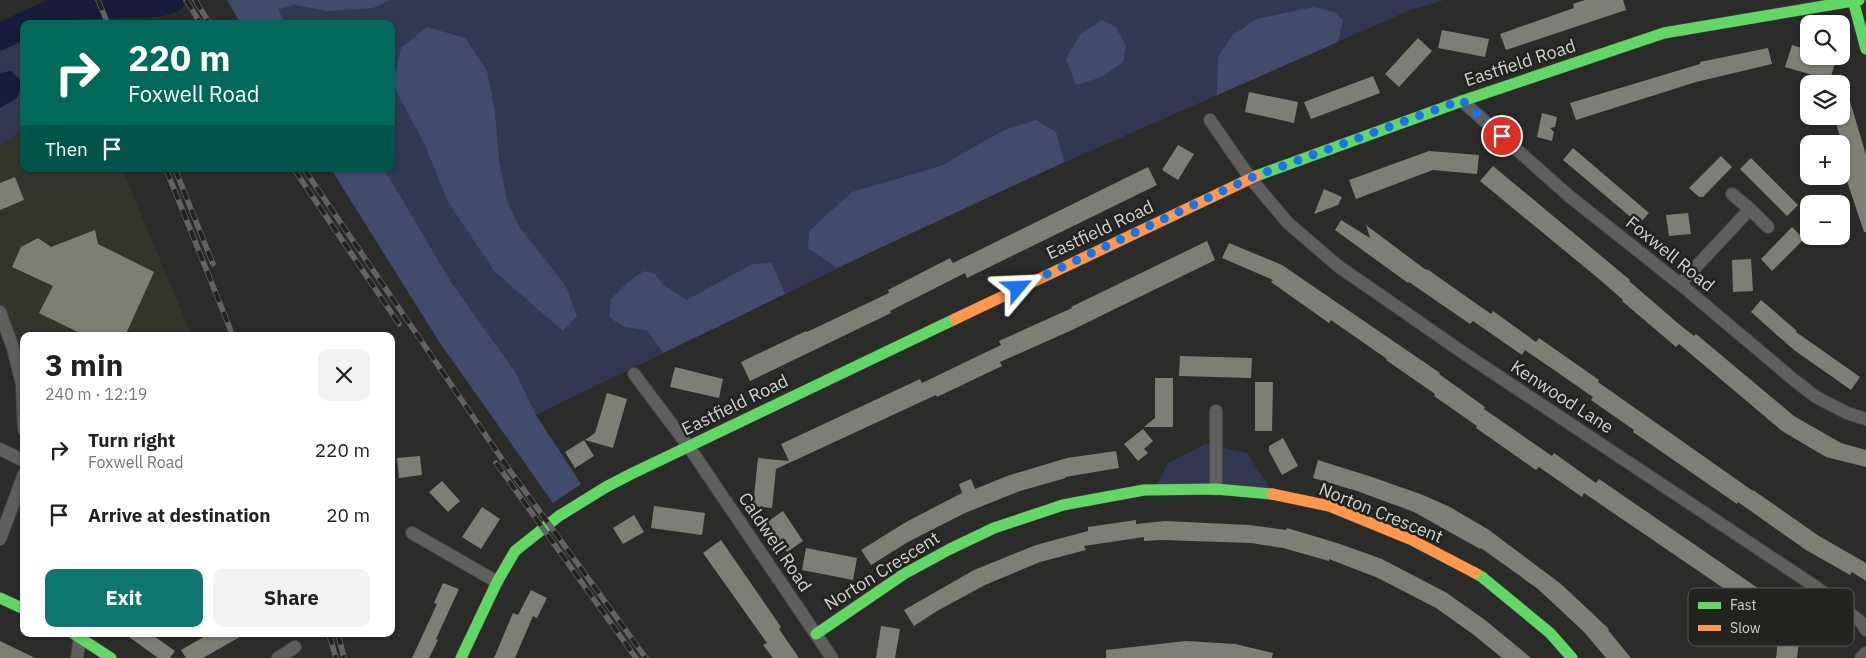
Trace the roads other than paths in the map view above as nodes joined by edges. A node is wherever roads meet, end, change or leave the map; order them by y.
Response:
1 (1855, 0) edge
2 (1866, 48) edge
3 (1462, 100) junction
4 (1210, 120) dead end
5 (1250, 178) junction
6 (1732, 194) dead end
7 (1750, 209) junction
8 (1768, 227) dead end
9 (1680, 284) junction
10 (0, 312) edge
11 (634, 374) dead end
12 (20, 376) edge
13 (1216, 411) dead end
14 (1866, 419) edge
15 (689, 447) junction
16 (0, 449) edge
17 (20, 460) edge
18 (20, 485) edge
19 (1216, 489) junction
20 (412, 533) dead end
21 (0, 539) edge
22 (496, 582) junction
23 (1818, 588) edge
24 (0, 598) edge
25 (20, 607) edge
26 (1854, 617) edge
27 (1866, 630) edge
28 (816, 634) junction
29 (77, 637) edge
30 (80, 637) edge
31 (296, 647) dead end
32 (1866, 653) edge
33 (77, 658) edge
34 (111, 658) edge
35 (278, 658) edge
36 (461, 658) edge
37 (832, 658) edge
38 (1572, 658) edge
39 (1861, 658) edge

1 - 2 street
1 - 3 street, Eastfield Road
3 - 5 street, Eastfield Road
3 - 9 street, Foxwell Road
4 - 5 street, Kenwood Lane
5 - 15 street, Eastfield Road
5 - 23 street, Kenwood Lane
6 - 7 street
7 - 8 street
7 - 9 street
9 - 14 street, Foxwell Road
10 - 12 street
11 - 15 street, Caldwell Road
13 - 19 street
15 - 22 street, Eastfield Road
15 - 28 street, Caldwell Road
16 - 17 street
18 - 21 street
19 - 28 street, Norton Crescent
19 - 38 street, Norton Crescent
20 - 22 street
22 - 36 street, Eastfield Road
24 - 25 street
26 - 27 street, Kenwood Lane
28 - 37 street, Caldwell Road
29 - 33 street
30 - 34 street
31 - 35 street
32 - 39 street

